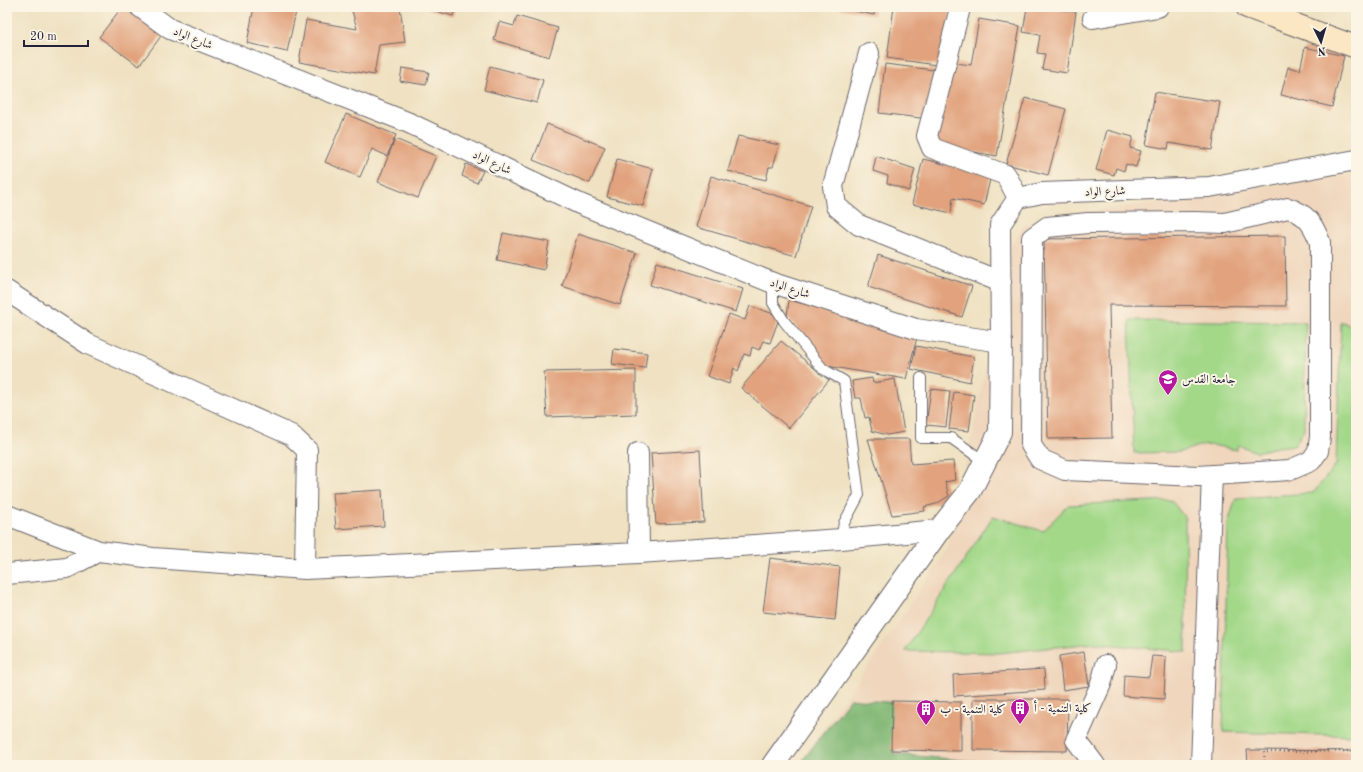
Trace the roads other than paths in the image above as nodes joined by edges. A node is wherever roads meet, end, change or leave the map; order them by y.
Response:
1 (140, 7) edge
2 (1158, 7) edge
3 (1247, 7) edge
4 (959, 12) dead end
5 (1093, 18) dead end
6 (1356, 47) edge
7 (869, 53) dead end
8 (1356, 160) edge
9 (1018, 198) junction
10 (1001, 282) junction
11 (773, 283) junction
12 (7, 291) edge
13 (1001, 342) junction
14 (921, 378) dead end
15 (638, 453) dead end
16 (985, 462) junction
17 (1212, 475) junction
18 (7, 515) edge
19 (939, 530) junction
20 (841, 539) junction
21 (99, 551) junction
22 (639, 553) junction
23 (305, 569) junction
24 (7, 574) edge
25 (1106, 665) dead end
26 (773, 765) edge
27 (1095, 765) edge
28 (1201, 765) edge

1 - 11 street, شارع الواد
2 - 5 street
3 - 6 main road
4 - 9 street
7 - 10 street
8 - 9 street, شارع الواد
9 - 10 street
10 - 13 street
11 - 13 street, شارع الواد
11 - 20 lane
12 - 23 street
13 - 16 street
14 - 16 lane
15 - 22 street
16 - 19 street
17 - 17 street
17 - 28 street
18 - 21 street
19 - 20 street
19 - 26 street
20 - 22 street
21 - 23 street
21 - 24 street
22 - 23 street
25 - 27 street

